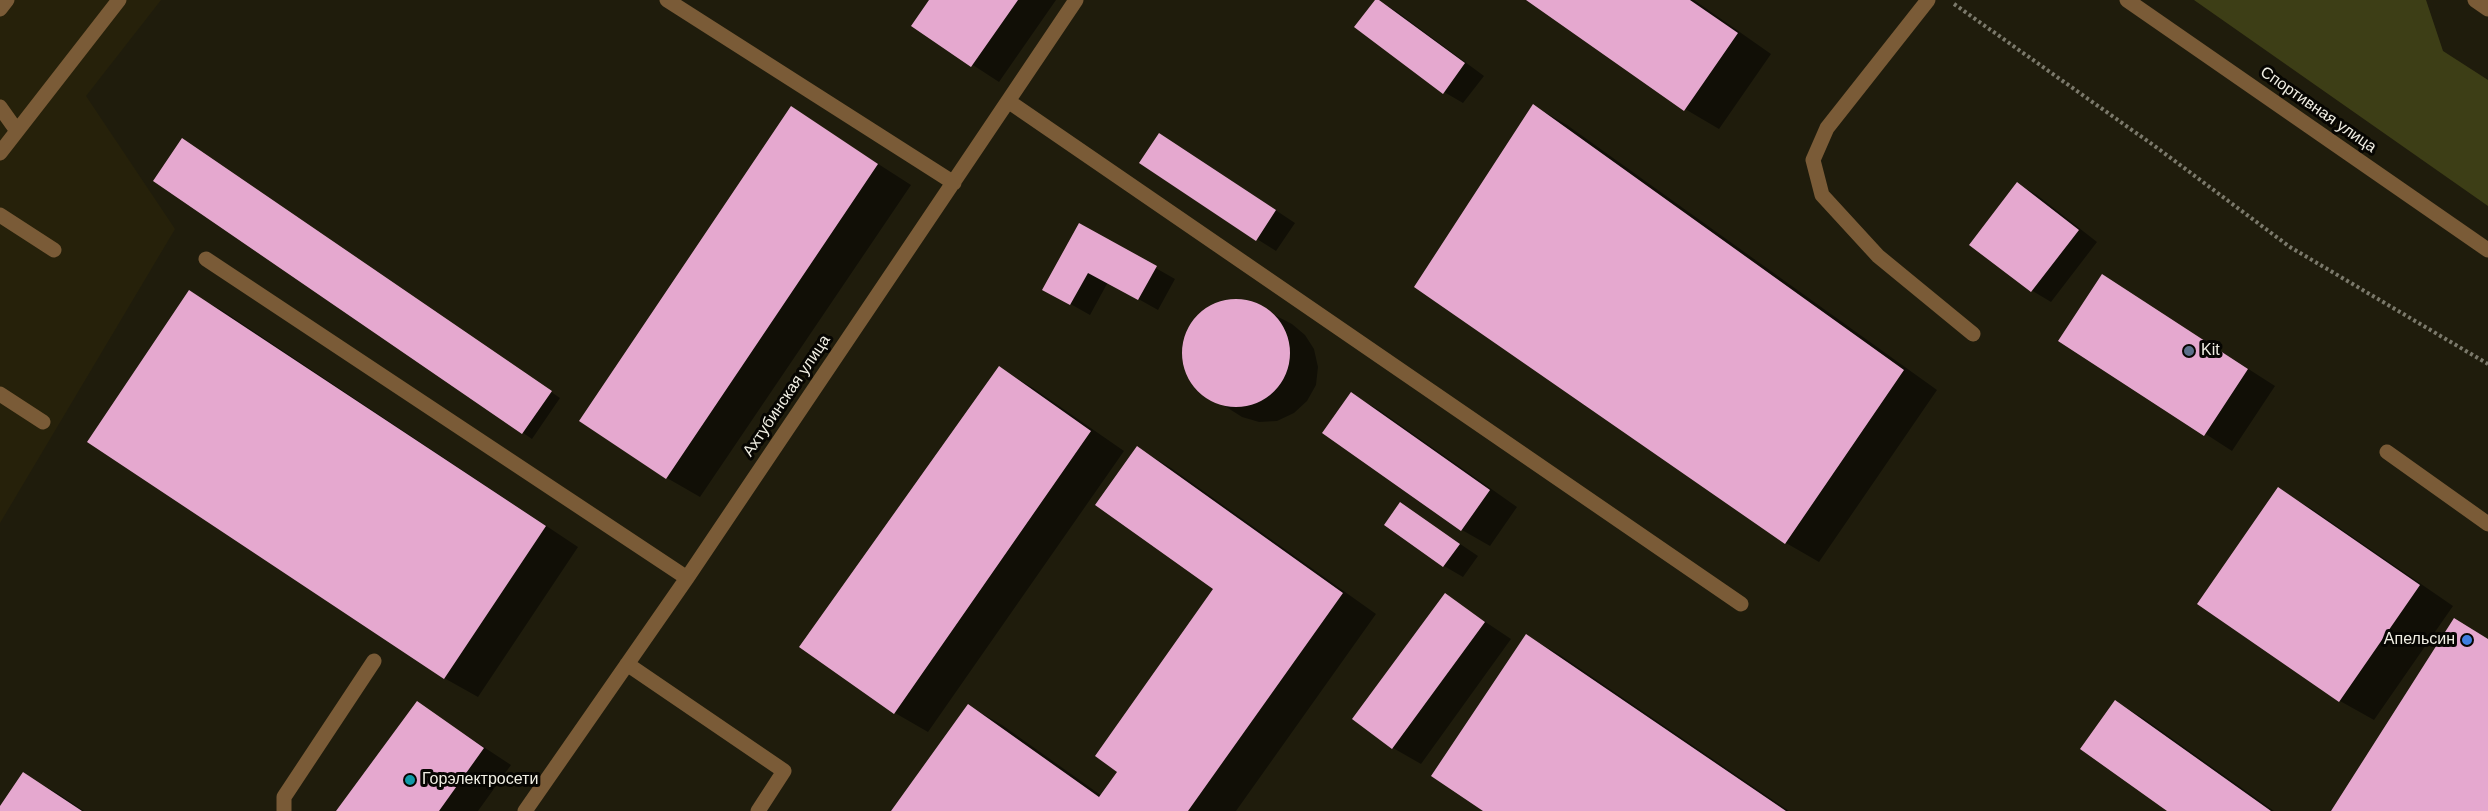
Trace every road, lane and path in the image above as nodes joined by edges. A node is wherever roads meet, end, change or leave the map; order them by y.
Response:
1 (7, 0) edge
2 (119, 0) edge
3 (667, 0) edge
4 (1076, 0) edge
5 (1928, 0) edge
6 (1948, 0) edge
7 (2127, 0) edge
8 (2475, 0) edge
9 (0, 9) edge
10 (2488, 9) edge
11 (1008, 101) junction
12 (0, 107) edge
13 (17, 131) junction
14 (0, 153) edge
15 (954, 183) junction
16 (0, 215) edge
17 (54, 250) dead end
18 (2488, 250) edge
19 (206, 258) dead end
20 (1973, 334) dead end
21 (2488, 364) edge
22 (0, 394) edge
23 (43, 422) dead end
24 (2387, 452) dead end
25 (2488, 524) edge
26 (687, 578) junction
27 (1741, 604) dead end
28 (374, 661) dead end
29 (627, 664) junction
30 (284, 811) edge
31 (525, 811) edge
32 (758, 811) edge

1 - 9 street
2 - 13 street
3 - 15 street
4 - 11 street, Ахтубинская улица
5 - 20 street
6 - 21 path
7 - 18 street, Спортивная улица
8 - 10 street
11 - 15 street, Ахтубинская улица
11 - 27 street
12 - 13 street
13 - 14 street
15 - 26 street, Ахтубинская улица
16 - 17 street
19 - 26 street
22 - 23 street
24 - 25 street
26 - 29 street, Ахтубинская улица
28 - 30 street
29 - 31 street, Ахтубинская улица
29 - 32 street

